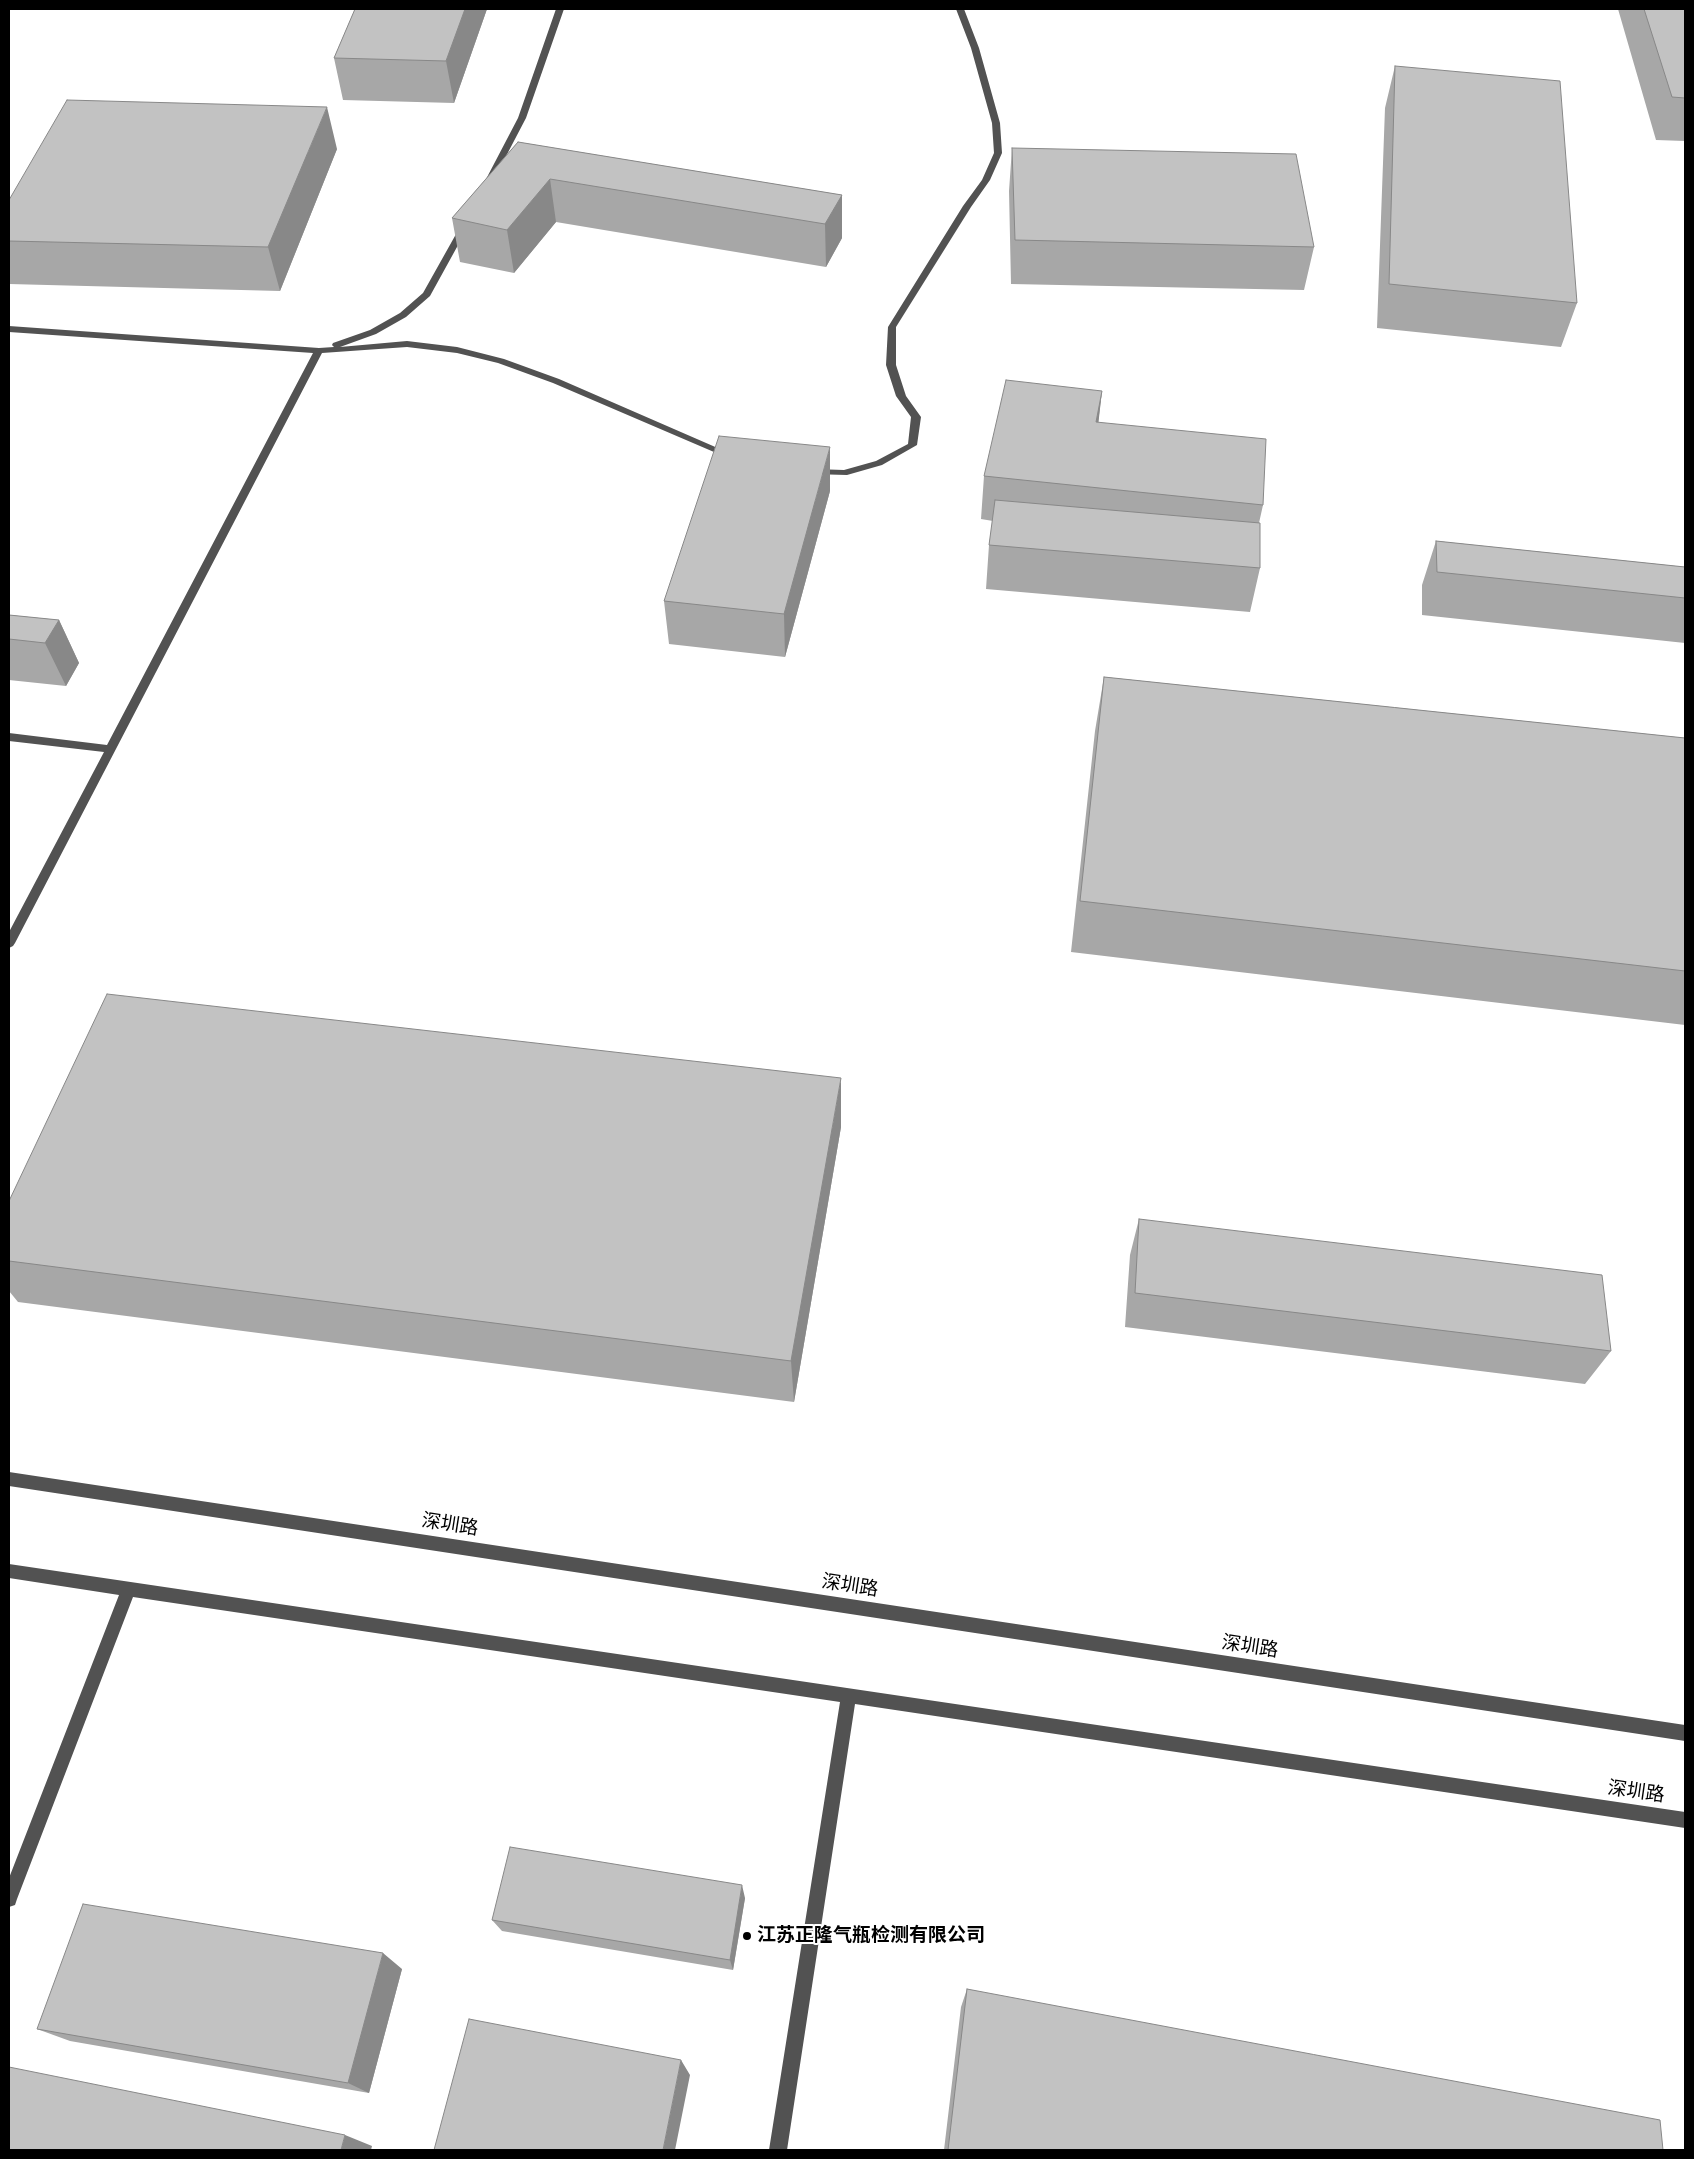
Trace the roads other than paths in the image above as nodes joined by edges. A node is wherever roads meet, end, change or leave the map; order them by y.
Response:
1 (560, 9) edge
2 (960, 9) edge
3 (481, 195) edge
4 (468, 221) edge
5 (9, 329) edge
6 (319, 351) junction
7 (737, 458) edge
8 (802, 472) edge
9 (9, 737) edge
10 (110, 749) junction
11 (9, 943) edge
12 (9, 1479) edge
13 (9, 1571) edge
14 (129, 1589) junction
15 (849, 1696) junction
16 (1685, 1733) edge
17 (1685, 1820) edge
18 (9, 1899) edge
19 (778, 2150) edge

1 - 3 street
2 - 8 street
4 - 6 street
5 - 6 street
6 - 7 street
6 - 10 street
9 - 10 street
10 - 11 street
12 - 16 street, 深圳路
13 - 14 street, 深圳路
14 - 15 street, 深圳路
14 - 18 street
15 - 17 street, 深圳路
15 - 19 street

